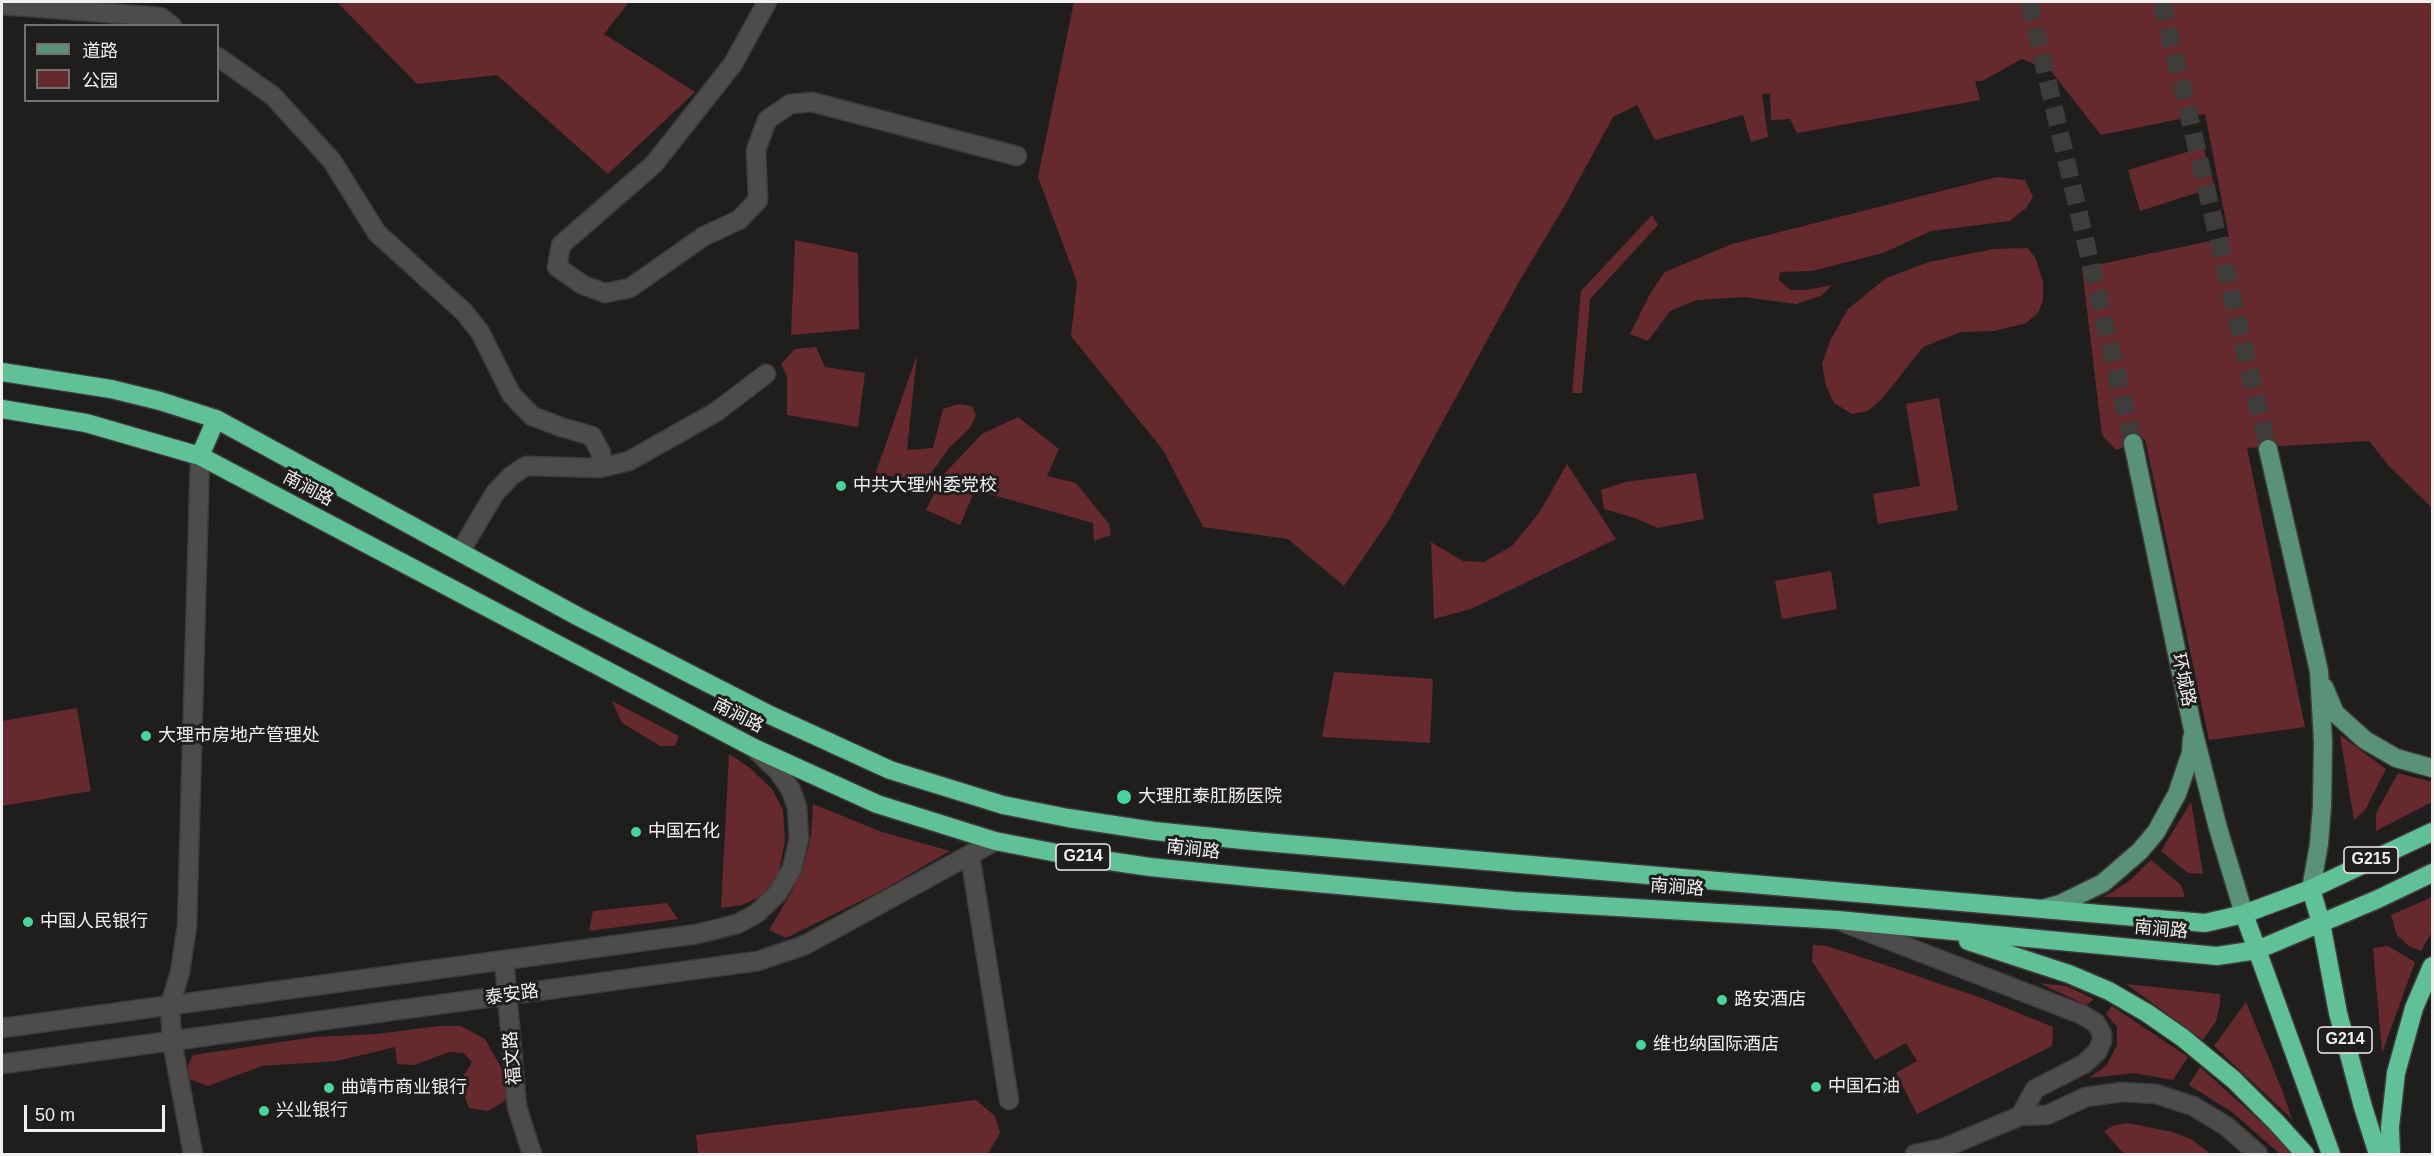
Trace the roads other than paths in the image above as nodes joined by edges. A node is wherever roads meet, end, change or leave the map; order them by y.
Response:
1 (767, 2) edge
2 (2, 4) edge
3 (169, 24) edge
4 (219, 58) edge
5 (1017, 156) dead end
6 (2, 372) edge
7 (766, 374) dead end
8 (2, 409) edge
9 (216, 419) junction
10 (2133, 443) tunnel mouth
11 (2268, 448) tunnel mouth
12 (200, 456) junction
13 (600, 468) junction
14 (460, 552) junction
15 (2319, 671) junction
16 (2193, 730) junction
17 (754, 748) junction
18 (2433, 768) edge
19 (2433, 832) edge
20 (995, 841) junction
21 (970, 855) junction
22 (2433, 873) edge
23 (2311, 889) junction
24 (2039, 910) junction
25 (2244, 914) junction
26 (1838, 920) junction
27 (2321, 922) junction
28 (1938, 931) junction
29 (2257, 950) junction
30 (504, 960) junction
31 (2433, 966) edge
32 (508, 995) junction
33 (170, 1005) junction
34 (2, 1028) edge
35 (172, 1041) junction
36 (2, 1064) edge
37 (1008, 1100) dead end
38 (2020, 1116) junction
39 (1945, 1152) edge
40 (193, 1155) edge
41 (532, 1155) edge
42 (1915, 1155) edge
43 (2258, 1155) edge
44 (2305, 1155) edge
45 (2331, 1155) edge
46 (2378, 1155) edge
47 (2391, 1155) edge

1 - 5 street
2 - 3 street
4 - 13 street
6 - 9 highway, 南涧路 / G214
7 - 13 street
8 - 12 highway, 南涧路 / G214
9 - 12 highway
9 - 14 highway, 南涧路 / G214
10 - 16 main road, 环城路
11 - 15 main road
12 - 17 highway, 南涧路 / G214
12 - 33 street
13 - 14 street
14 - 24 highway, 南涧路 / G214
15 - 18 main road
15 - 23 main road
16 - 24 main road
16 - 25 main road, 环城路
17 - 20 highway, 南涧路 / G214
17 - 30 street
19 - 23 highway, G215
20 - 21 street, 泰安路
20 - 26 highway, 南涧路 / G214
21 - 32 street, 泰安路
21 - 37 street
22 - 27 highway, G215
23 - 25 highway, 南涧路
23 - 27 highway
24 - 25 highway, 南涧路 / G214
25 - 29 highway
26 - 28 highway, 南涧路 / G214
26 - 38 street
27 - 29 highway, 南涧路
27 - 46 highway, G214
28 - 29 highway, 南涧路 / G214
28 - 44 highway
29 - 45 highway, G214
30 - 32 street, 福文路
30 - 33 street
31 - 47 highway
32 - 35 street, 泰安路
32 - 41 street, 福文路
33 - 34 street
33 - 35 street
35 - 36 street, 泰安路
35 - 40 street
38 - 39 street
38 - 43 street
39 - 42 street

